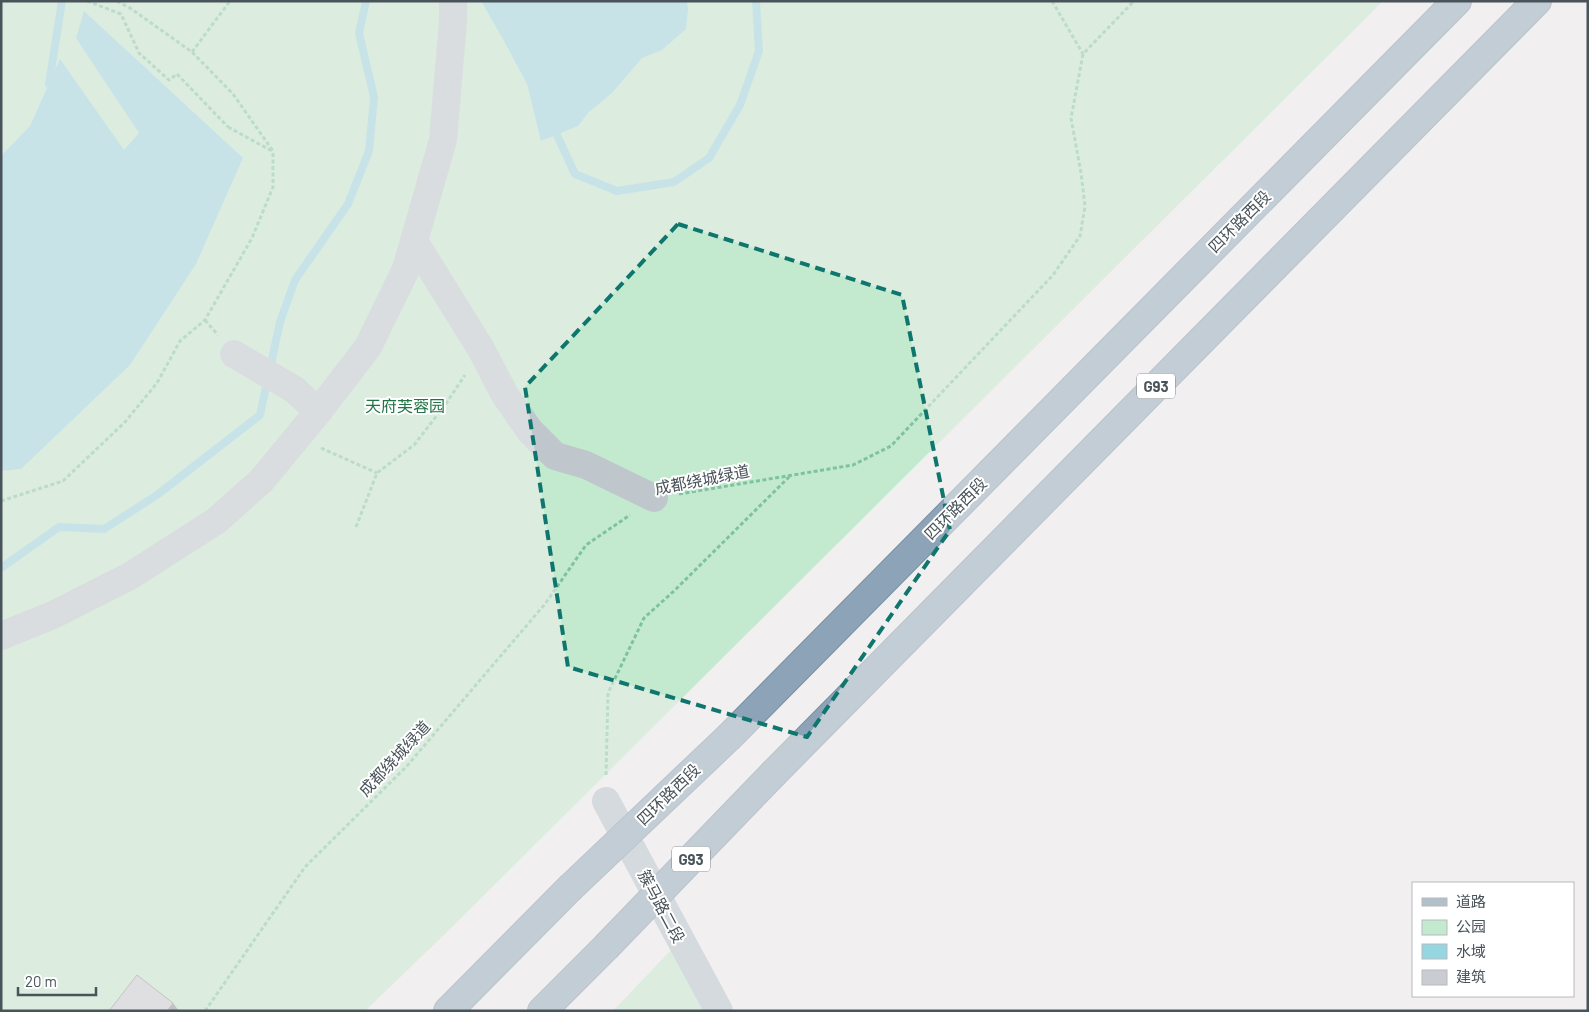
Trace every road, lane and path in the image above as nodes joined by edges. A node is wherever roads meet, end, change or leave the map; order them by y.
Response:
1 (87, 1) edge
2 (117, 1) edge
3 (230, 1) edge
4 (1052, 1) edge
5 (1134, 1) edge
6 (1456, 1) edge
7 (1538, 1) edge
8 (453, 11) edge
9 (192, 52) junction
10 (1083, 54) junction
11 (273, 151) junction
12 (414, 241) junction
13 (481, 349) junction
14 (234, 354) dead end
15 (318, 412) junction
16 (297, 438) junction
17 (377, 473) junction
18 (790, 476) junction
19 (654, 498) junction
20 (1, 501) edge
21 (356, 527) dead end
22 (1, 636) edge
23 (606, 801) joint
24 (205, 1011) edge
25 (448, 1011) edge
26 (542, 1011) edge
27 (719, 1011) edge

1 - 11 path, bridge
2 - 9 path
3 - 9 path
4 - 10 path
5 - 10 path
6 - 25 highway, 四环路西段, bridge
7 - 26 highway, G93, bridge
8 - 12 lane
9 - 11 path
10 - 18 path, 成都绕城绿道
11 - 20 path
12 - 13 lane
12 - 15 lane
13 - 17 path
13 - 19 lane
14 - 15 lane
15 - 16 lane
16 - 17 path
16 - 22 lane
17 - 21 path
18 - 19 path, 成都绕城绿道
18 - 23 path
19 - 24 path, 成都绕城绿道
23 - 27 main road, 簇马路二段

